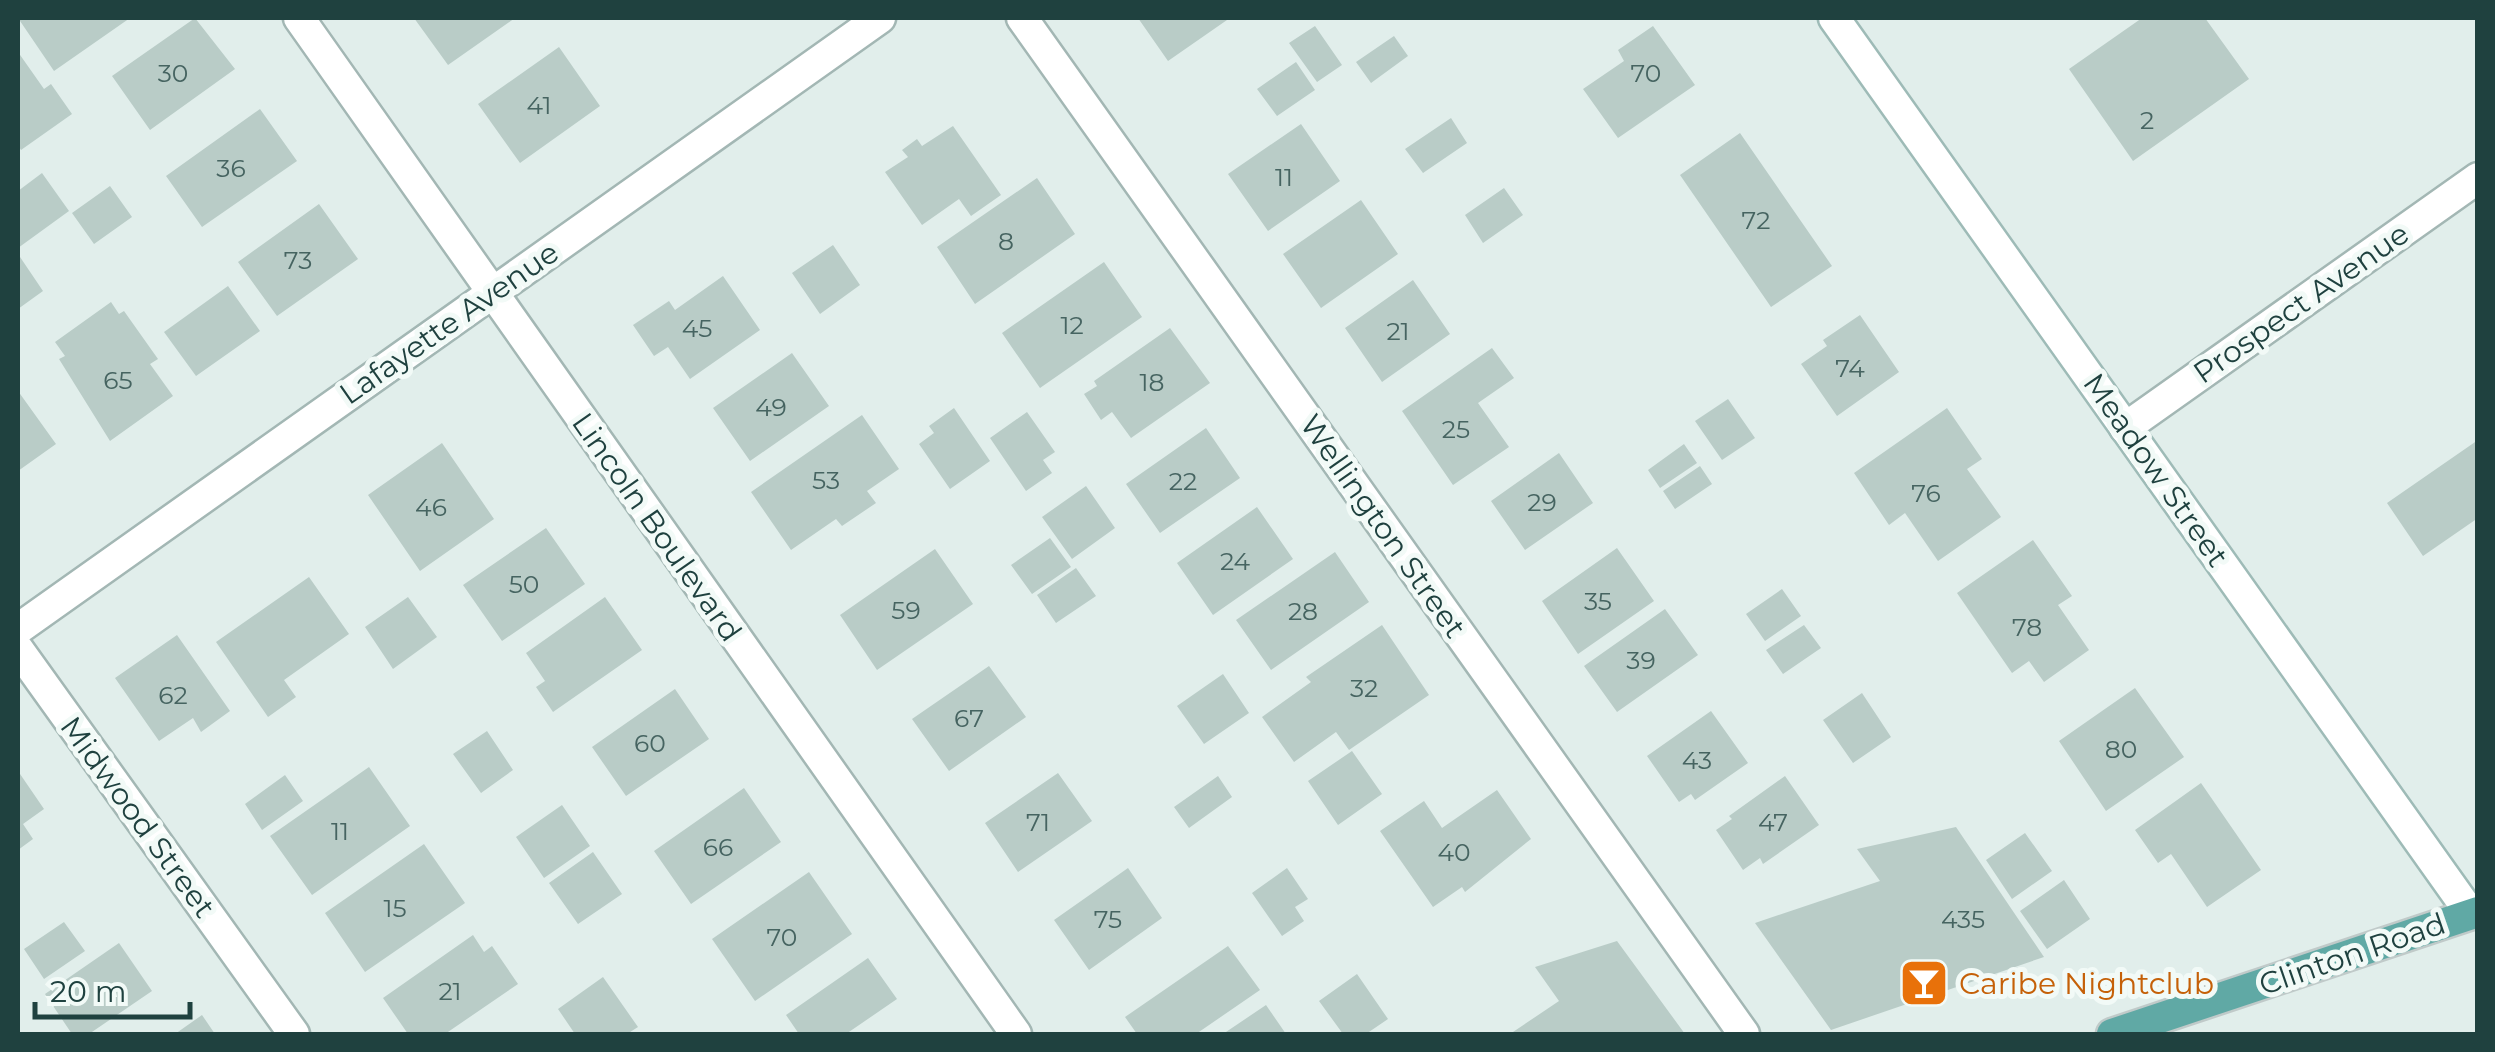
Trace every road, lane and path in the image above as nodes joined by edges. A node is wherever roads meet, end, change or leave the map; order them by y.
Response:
1 (299, 18) edge
2 (880, 18) edge
3 (1022, 18) edge
4 (1834, 18) edge
5 (2478, 178) edge
6 (491, 292) junction
7 (2126, 428) junction
8 (18, 628) edge
9 (18, 648) edge
10 (2475, 916) edge
11 (294, 1034) edge
12 (1016, 1034) edge
13 (1744, 1034) edge
14 (2112, 1034) edge

1 - 6 street, Lincoln Boulevard
2 - 6 street, Lafayette Avenue
3 - 13 street, Wellington Street
4 - 7 street, Meadow Street
5 - 7 street, Prospect Avenue
6 - 8 street, Lafayette Avenue
6 - 12 street, Lincoln Boulevard
7 - 10 street, Meadow Street
9 - 11 street, Midwood Street
10 - 14 main road, Clinton Road

